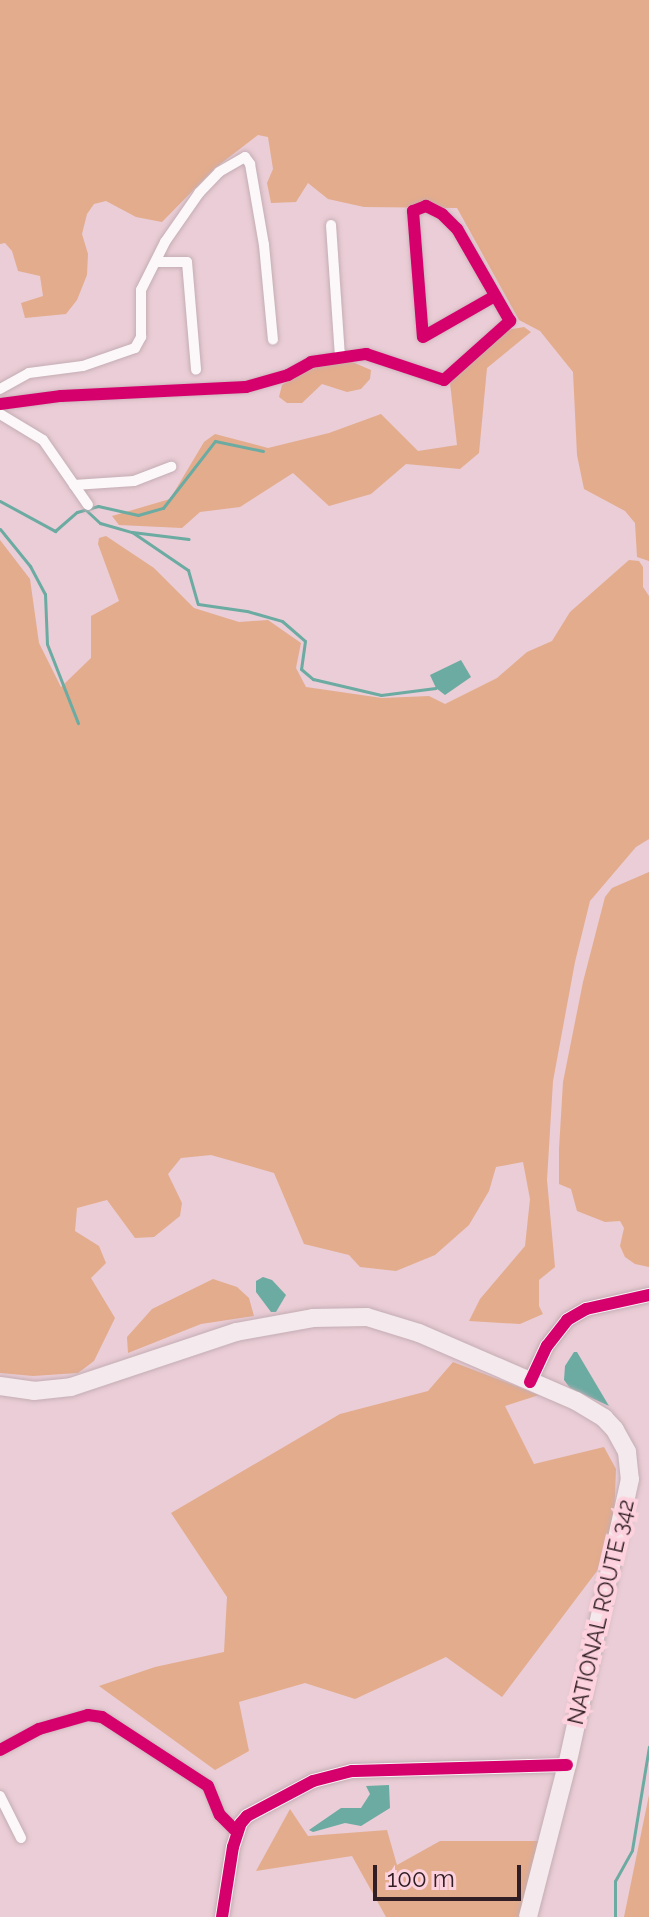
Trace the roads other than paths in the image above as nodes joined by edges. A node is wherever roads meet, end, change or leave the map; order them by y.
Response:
1 (331, 225) dead end
2 (156, 262) junction
3 (495, 296) junction
4 (273, 340) dead end
5 (340, 356) junction
6 (196, 370) dead end
7 (0, 389) edge
8 (0, 404) edge
9 (0, 414) edge
10 (171, 467) dead end
11 (74, 485) junction
12 (88, 505) dead end
13 (649, 1295) edge
14 (530, 1382) junction
15 (0, 1386) edge
16 (0, 1750) edge
17 (567, 1765) junction
18 (0, 1796) edge
19 (237, 1832) junction
20 (21, 1838) dead end
21 (222, 1917) edge
22 (528, 1917) edge

1 - 5 street
2 - 4 street
2 - 6 street
2 - 7 street
3 - 3 street
3 - 5 street
5 - 8 street
9 - 11 street
10 - 11 street
11 - 12 street
13 - 14 street
14 - 15 highway, NATIONAL ROUTE 342
14 - 17 highway, NATIONAL ROUTE 342
16 - 19 street
17 - 19 street
17 - 22 highway, NATIONAL ROUTE 342
18 - 20 street
19 - 21 street

